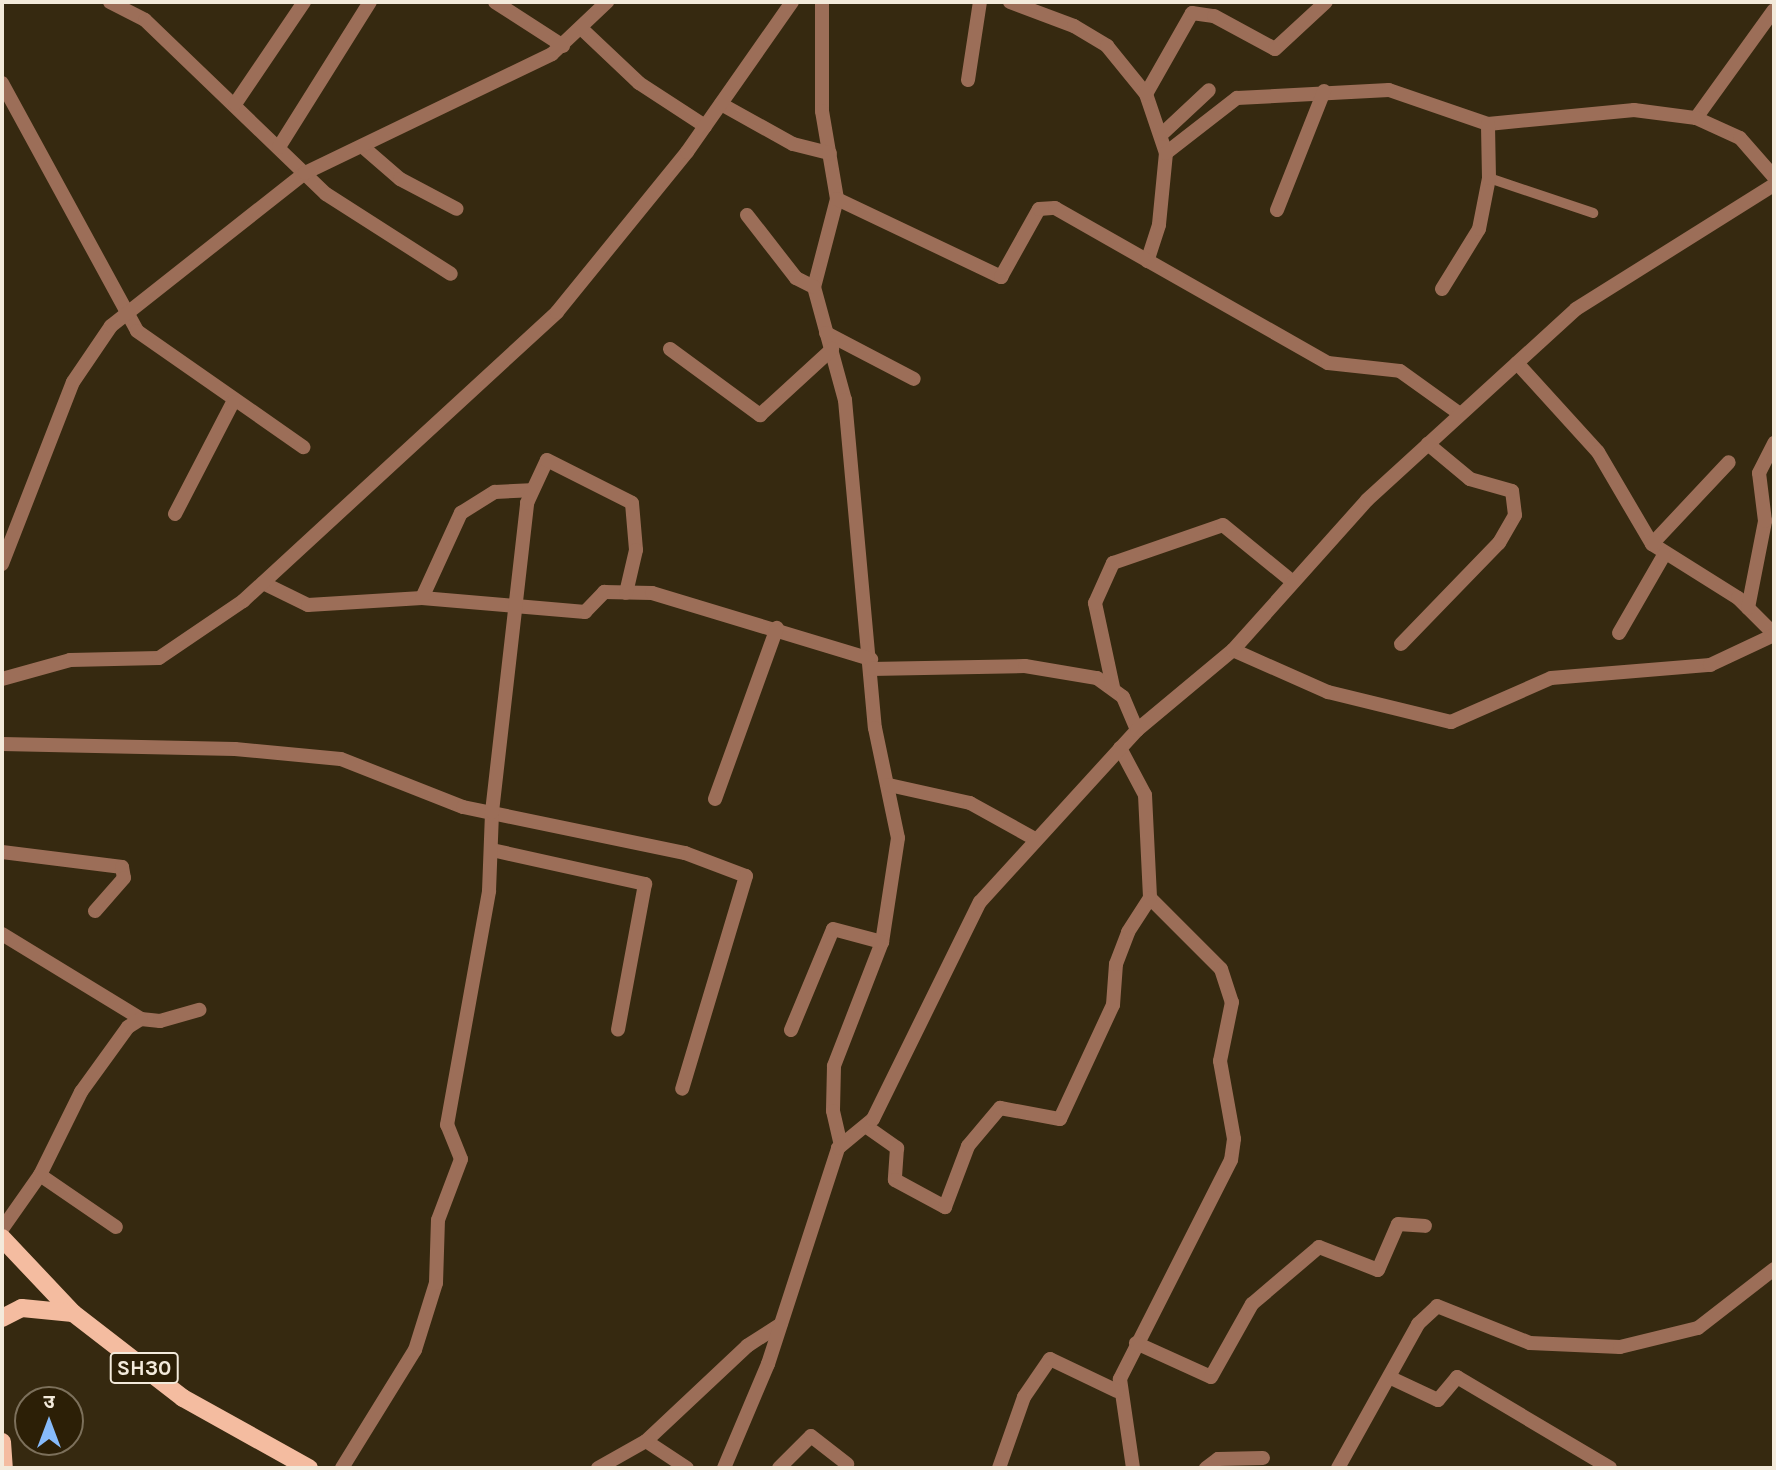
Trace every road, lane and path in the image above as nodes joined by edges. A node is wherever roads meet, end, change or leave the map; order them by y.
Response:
1 (110, 2) edge
2 (304, 2) edge
3 (370, 2) edge
4 (495, 2) edge
5 (607, 2) edge
6 (792, 2) edge
7 (822, 2) edge
8 (981, 2) edge
9 (1010, 2) edge
10 (1326, 2) edge
11 (1774, 10) edge
12 (583, 30) junction
13 (563, 46) junction
14 (968, 80) dead end
15 (2, 83) edge
16 (1209, 90) dead end
17 (1324, 91) junction
18 (1146, 94) junction
19 (236, 104) junction
20 (721, 104) junction
21 (1696, 118) junction
22 (1488, 124) junction
23 (705, 126) junction
24 (1163, 134) junction
25 (279, 147) junction
26 (363, 147) junction
27 (830, 153) junction
28 (1166, 153) junction
29 (305, 173) junction
30 (1774, 177) edge
31 (1489, 178) junction
32 (1774, 185) edge
33 (837, 199) junction
34 (457, 209) dead end
35 (1277, 210) dead end
36 (1593, 213) dead end
37 (747, 215) dead end
38 (1147, 261) junction
39 (451, 274) dead end
40 (814, 286) junction
41 (1442, 289) dead end
42 (125, 315) junction
43 (826, 333) junction
44 (670, 348) dead end
45 (832, 349) junction
46 (1517, 363) junction
47 (914, 379) dead end
48 (233, 402) junction
49 (1460, 414) junction
50 (1774, 443) edge
51 (1428, 444) junction
52 (303, 447) dead end
53 (1729, 462) dead end
54 (530, 490) junction
55 (175, 514) dead end
56 (1652, 544) junction
57 (1664, 555) junction
58 (2, 564) edge
59 (1293, 582) junction
60 (262, 583) junction
61 (626, 593) junction
62 (422, 598) junction
63 (517, 605) junction
64 (1748, 608) junction
65 (777, 628) junction
66 (1619, 633) dead end
67 (1774, 634) edge
68 (1401, 644) dead end
69 (1233, 650) junction
70 (871, 664) junction
71 (2, 679) edge
72 (1113, 687) junction
73 (1138, 730) junction
74 (2, 744) edge
75 (1120, 748) junction
76 (889, 785) junction
77 (715, 799) dead end
78 (492, 812) junction
79 (1035, 839) junction
80 (492, 850) junction
81 (2, 852) edge
82 (1150, 898) junction
83 (95, 911) dead end
84 (2, 934) edge
85 (882, 942) junction
86 (199, 1010) dead end
87 (141, 1019) junction
88 (618, 1030) dead end
89 (791, 1030) dead end
90 (682, 1089) dead end
91 (867, 1127) junction
92 (841, 1145) junction
93 (40, 1175) junction
94 (1425, 1226) dead end
95 (116, 1227) dead end
96 (2, 1228) edge
97 (2, 1238) edge
98 (1774, 1269) edge
99 (73, 1313) junction
100 (2, 1318) edge
101 (781, 1324) junction
102 (1136, 1343) junction
103 (1391, 1378) junction
104 (1118, 1391) junction
105 (646, 1441) junction
106 (2, 1442) edge
107 (1263, 1458) dead end
108 (847, 1464) dead end
109 (4, 1468) edge
110 (309, 1468) edge
111 (342, 1468) edge
112 (598, 1468) edge
113 (687, 1468) edge
114 (724, 1468) edge
115 (779, 1468) edge
116 (999, 1468) edge
117 (1133, 1468) edge
118 (1206, 1468) edge
119 (1338, 1468) edge
120 (1611, 1468) edge

1 - 19 street
2 - 19 street
3 - 25 street
4 - 13 street
5 - 12 street
6 - 20 street
7 - 27 street
8 - 14 street
9 - 18 street
10 - 18 street
11 - 21 street
12 - 13 street
12 - 23 street
13 - 26 street
15 - 42 street
16 - 24 street
17 - 22 street
17 - 28 street
17 - 35 street
18 - 24 street
19 - 25 street
20 - 23 street
20 - 27 street
21 - 22 street
21 - 30 street
22 - 31 street
23 - 60 street
24 - 28 street
25 - 29 street
26 - 29 street
26 - 34 street
27 - 33 street
28 - 38 street
29 - 39 street
29 - 42 street
31 - 36 lane
31 - 41 street
32 - 46 street
33 - 38 street
33 - 40 street
37 - 40 street
38 - 49 street
40 - 43 street
42 - 48 street
42 - 58 street
43 - 45 street
43 - 47 street
44 - 45 street
45 - 70 street
46 - 49 street
46 - 56 street
48 - 52 street
48 - 55 street
49 - 51 street
50 - 64 street
51 - 59 street
51 - 68 street
53 - 56 street
54 - 61 street
54 - 62 street
54 - 63 street
56 - 57 street
57 - 64 street
57 - 66 street
59 - 69 street
59 - 72 street
60 - 62 street
60 - 71 street
61 - 63 street
61 - 65 street
62 - 63 street
63 - 78 street
64 - 67 street
65 - 70 street
65 - 77 street
67 - 69 street
69 - 73 street
70 - 72 street
70 - 76 street
72 - 73 street
73 - 75 street
74 - 78 street
75 - 79 street
75 - 82 street
76 - 79 street
76 - 85 street
78 - 80 street
78 - 90 street
79 - 91 street
80 - 88 street
80 - 111 street
81 - 83 street
82 - 91 street
82 - 102 street
84 - 87 street
85 - 89 street
85 - 92 street
86 - 87 street
87 - 93 street
91 - 92 street
92 - 101 street
93 - 95 street
93 - 96 street
94 - 102 street
97 - 99 main road, SH30
98 - 103 street
99 - 100 main road
99 - 110 main road, SH30
101 - 105 street
101 - 114 street
102 - 104 street
103 - 119 street
103 - 120 street
104 - 116 street
104 - 117 street
105 - 112 street
105 - 113 street
106 - 109 main road
107 - 118 street
108 - 115 street

